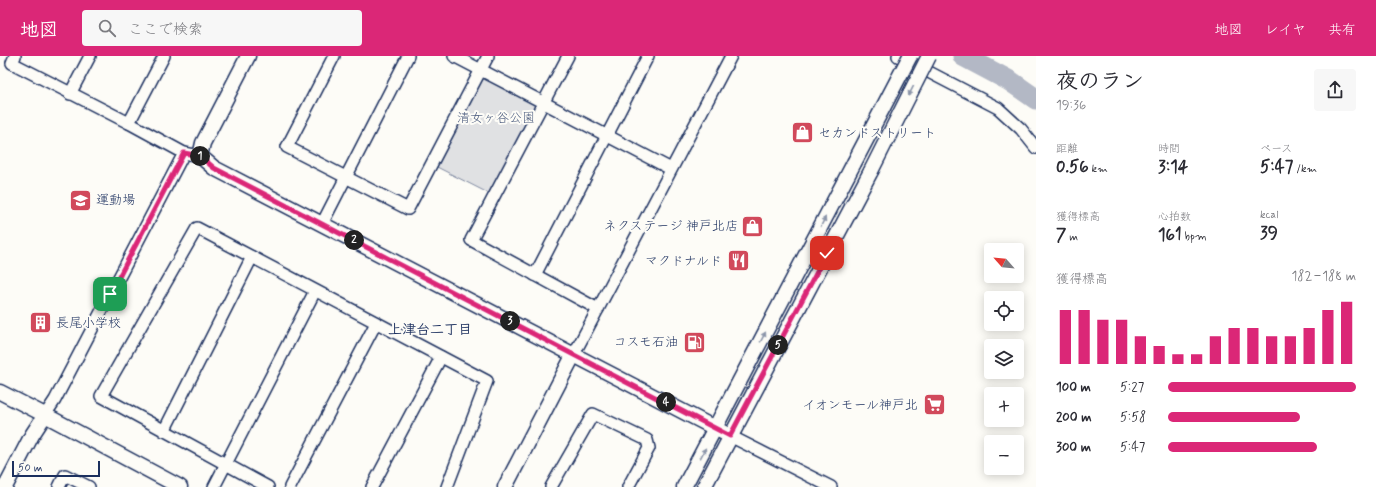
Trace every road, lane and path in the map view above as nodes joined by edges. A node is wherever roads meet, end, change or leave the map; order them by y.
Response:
1 (15, 56) edge
2 (90, 56) edge
3 (164, 56) edge
4 (248, 56) edge
5 (334, 56) edge
6 (408, 56) edge
7 (454, 56) edge
8 (488, 56) edge
9 (568, 56) edge
10 (648, 56) edge
11 (731, 56) edge
12 (898, 56) edge
13 (910, 56) edge
14 (928, 56) edge
15 (481, 70) junction
16 (70, 94) junction
17 (543, 102) junction
18 (129, 123) junction
19 (607, 135) junction
20 (1036, 148) edge
21 (184, 153) junction
22 (200, 156) junction
23 (671, 168) junction
24 (346, 177) junction
25 (322, 224) junction
26 (252, 257) junction
27 (535, 275) junction
28 (316, 291) junction
29 (598, 309) junction
30 (376, 323) junction
31 (574, 354) junction
32 (441, 357) junction
33 (0, 392) edge
34 (44, 415) junction
35 (716, 428) junction
36 (164, 431) junction
37 (730, 436) junction
38 (225, 464) junction
39 (5, 487) edge
40 (59, 487) edge
41 (89, 487) edge
42 (180, 487) edge
43 (214, 487) edge
44 (268, 487) edge
45 (290, 487) edge
46 (372, 487) edge
47 (447, 487) edge
48 (505, 487) edge
49 (551, 487) edge
50 (628, 487) edge
51 (684, 487) edge
52 (704, 487) edge
53 (831, 487) edge

1 - 16 street
2 - 16 street
3 - 18 street
4 - 22 street
5 - 24 street
6 - 24 street
7 - 15 street
8 - 15 street
9 - 17 street
10 - 19 street
11 - 23 street
12 - 20 street
35 -> 13 street, bridge
14 -> 37 street, bridge
15 - 17 street
15 - 24 street
16 - 18 street
17 - 19 street
17 - 27 street
18 - 21 street
19 - 23 street
19 - 27 street
21 - 22 street
21 - 34 street
22 - 25 street
23 - 29 street
24 - 25 street
25 - 31 street
26 - 28 street
26 - 36 street
26 - 36 street
27 - 29 street
28 - 30 street
28 - 38 street
29 - 31 street
30 - 32 street
30 - 45 street
31 - 35 street
31 - 48 street
32 - 46 street
32 - 47 street
33 - 34 street
34 - 39 street
34 - 42 street
35 - 37 street
51 -> 35 street
36 - 38 street
37 - 52 street
37 - 53 street
38 - 43 street
38 - 44 street
40 - 41 street
49 - 50 street

